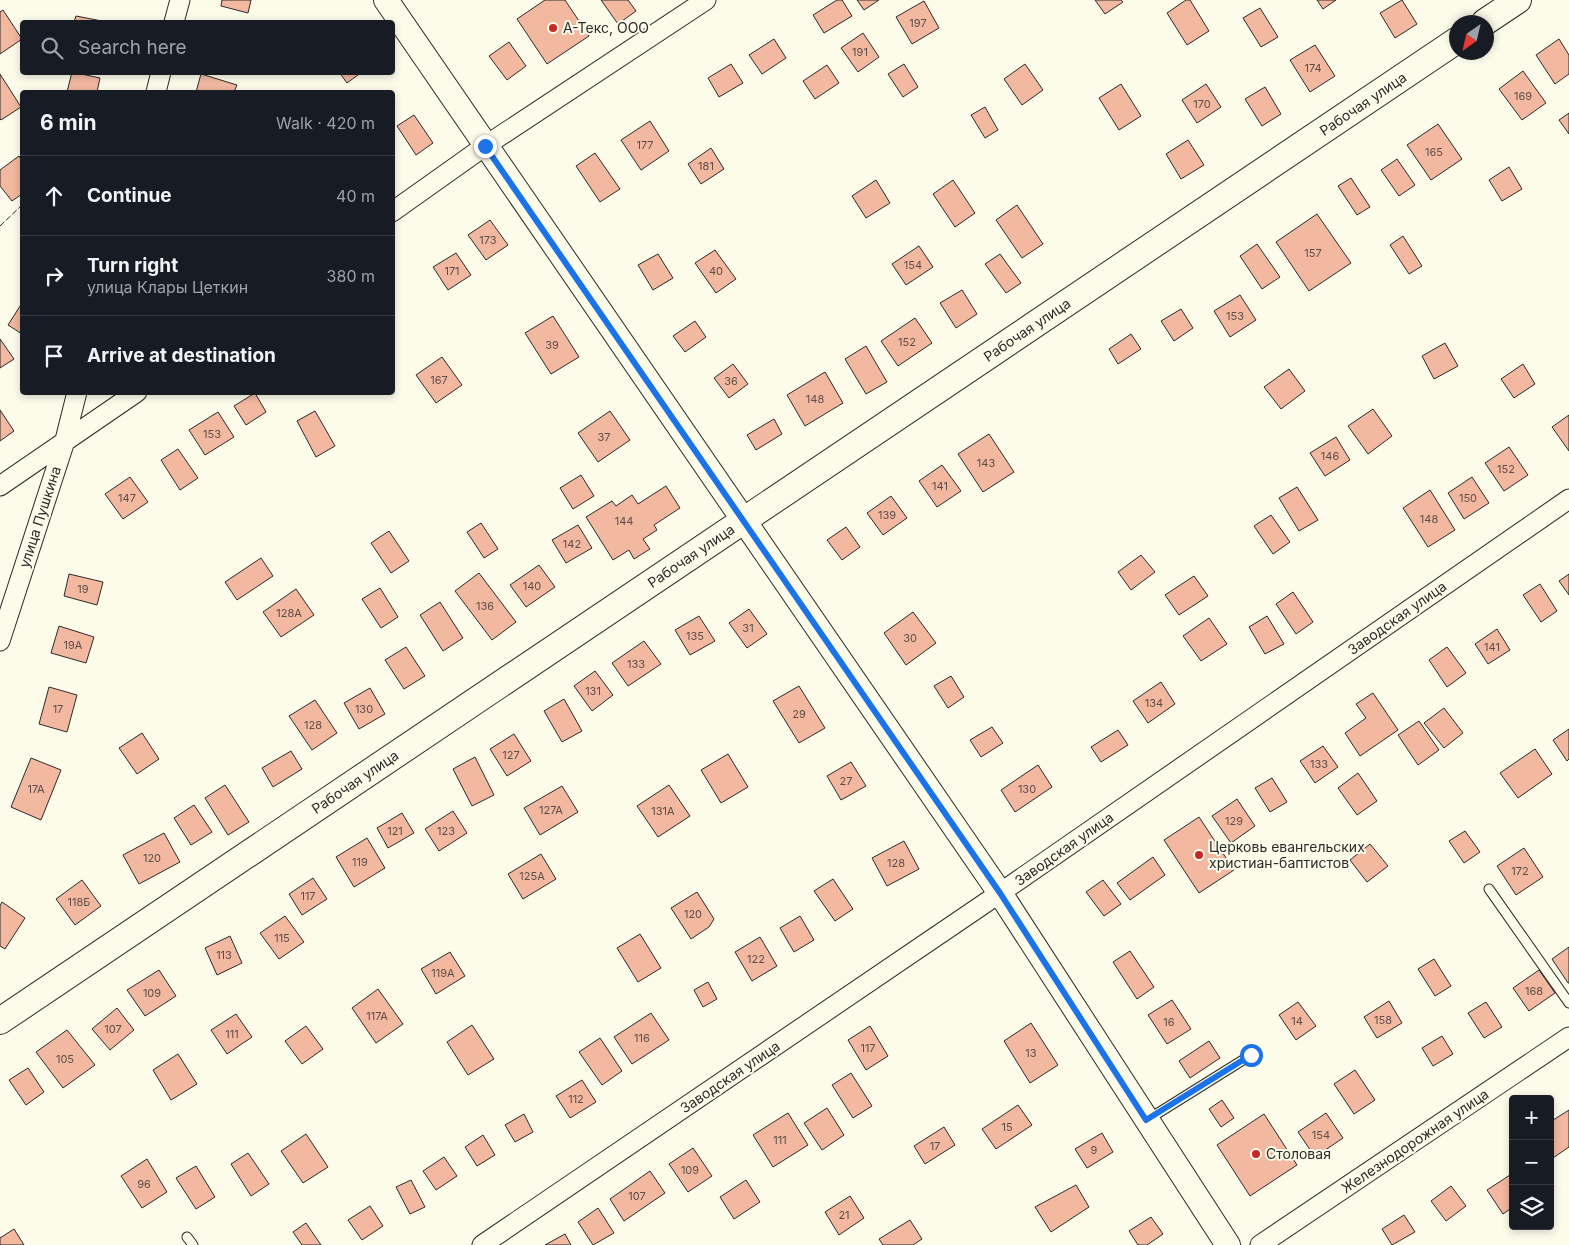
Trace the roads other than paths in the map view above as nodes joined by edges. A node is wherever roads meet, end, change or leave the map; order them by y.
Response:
1 (180, 0) edge
2 (386, 0) edge
3 (706, 0) edge
4 (1518, 0) edge
5 (1494, 16) edge
6 (175, 20) edge
7 (1449, 46) edge
8 (160, 75) edge
9 (156, 90) edge
10 (485, 146) junction
11 (395, 210) edge
12 (76, 395) edge
13 (133, 395) edge
14 (64, 444) junction
15 (0, 486) edge
16 (1569, 499) edge
17 (744, 520) junction
18 (0, 641) edge
19 (1489, 889) dead end
20 (1000, 893) junction
21 (1569, 1002) edge
22 (0, 1021) edge
23 (1569, 1037) edge
24 (1251, 1055) dead end
25 (1146, 1120) junction
26 (188, 1237) dead end
27 (193, 1245) edge
28 (482, 1245) edge
29 (1228, 1245) edge
30 (1260, 1245) edge

1 - 6 street
2 - 10 street
3 - 10 street
4 - 5 main road
7 - 17 main road, Рабочая улица
8 - 9 street
10 - 11 street
10 - 17 street
12 - 14 street, улица Пушкина
13 - 14 street
14 - 15 street
14 - 18 street, улица Пушкина
16 - 20 street, Заводская улица
17 - 20 street
17 - 22 main road, Рабочая улица
19 - 21 lane
20 - 25 street
20 - 28 street, Заводская улица
23 - 30 street, Железнодорожная улица
24 - 25 lane
25 - 29 street
26 - 27 lane

